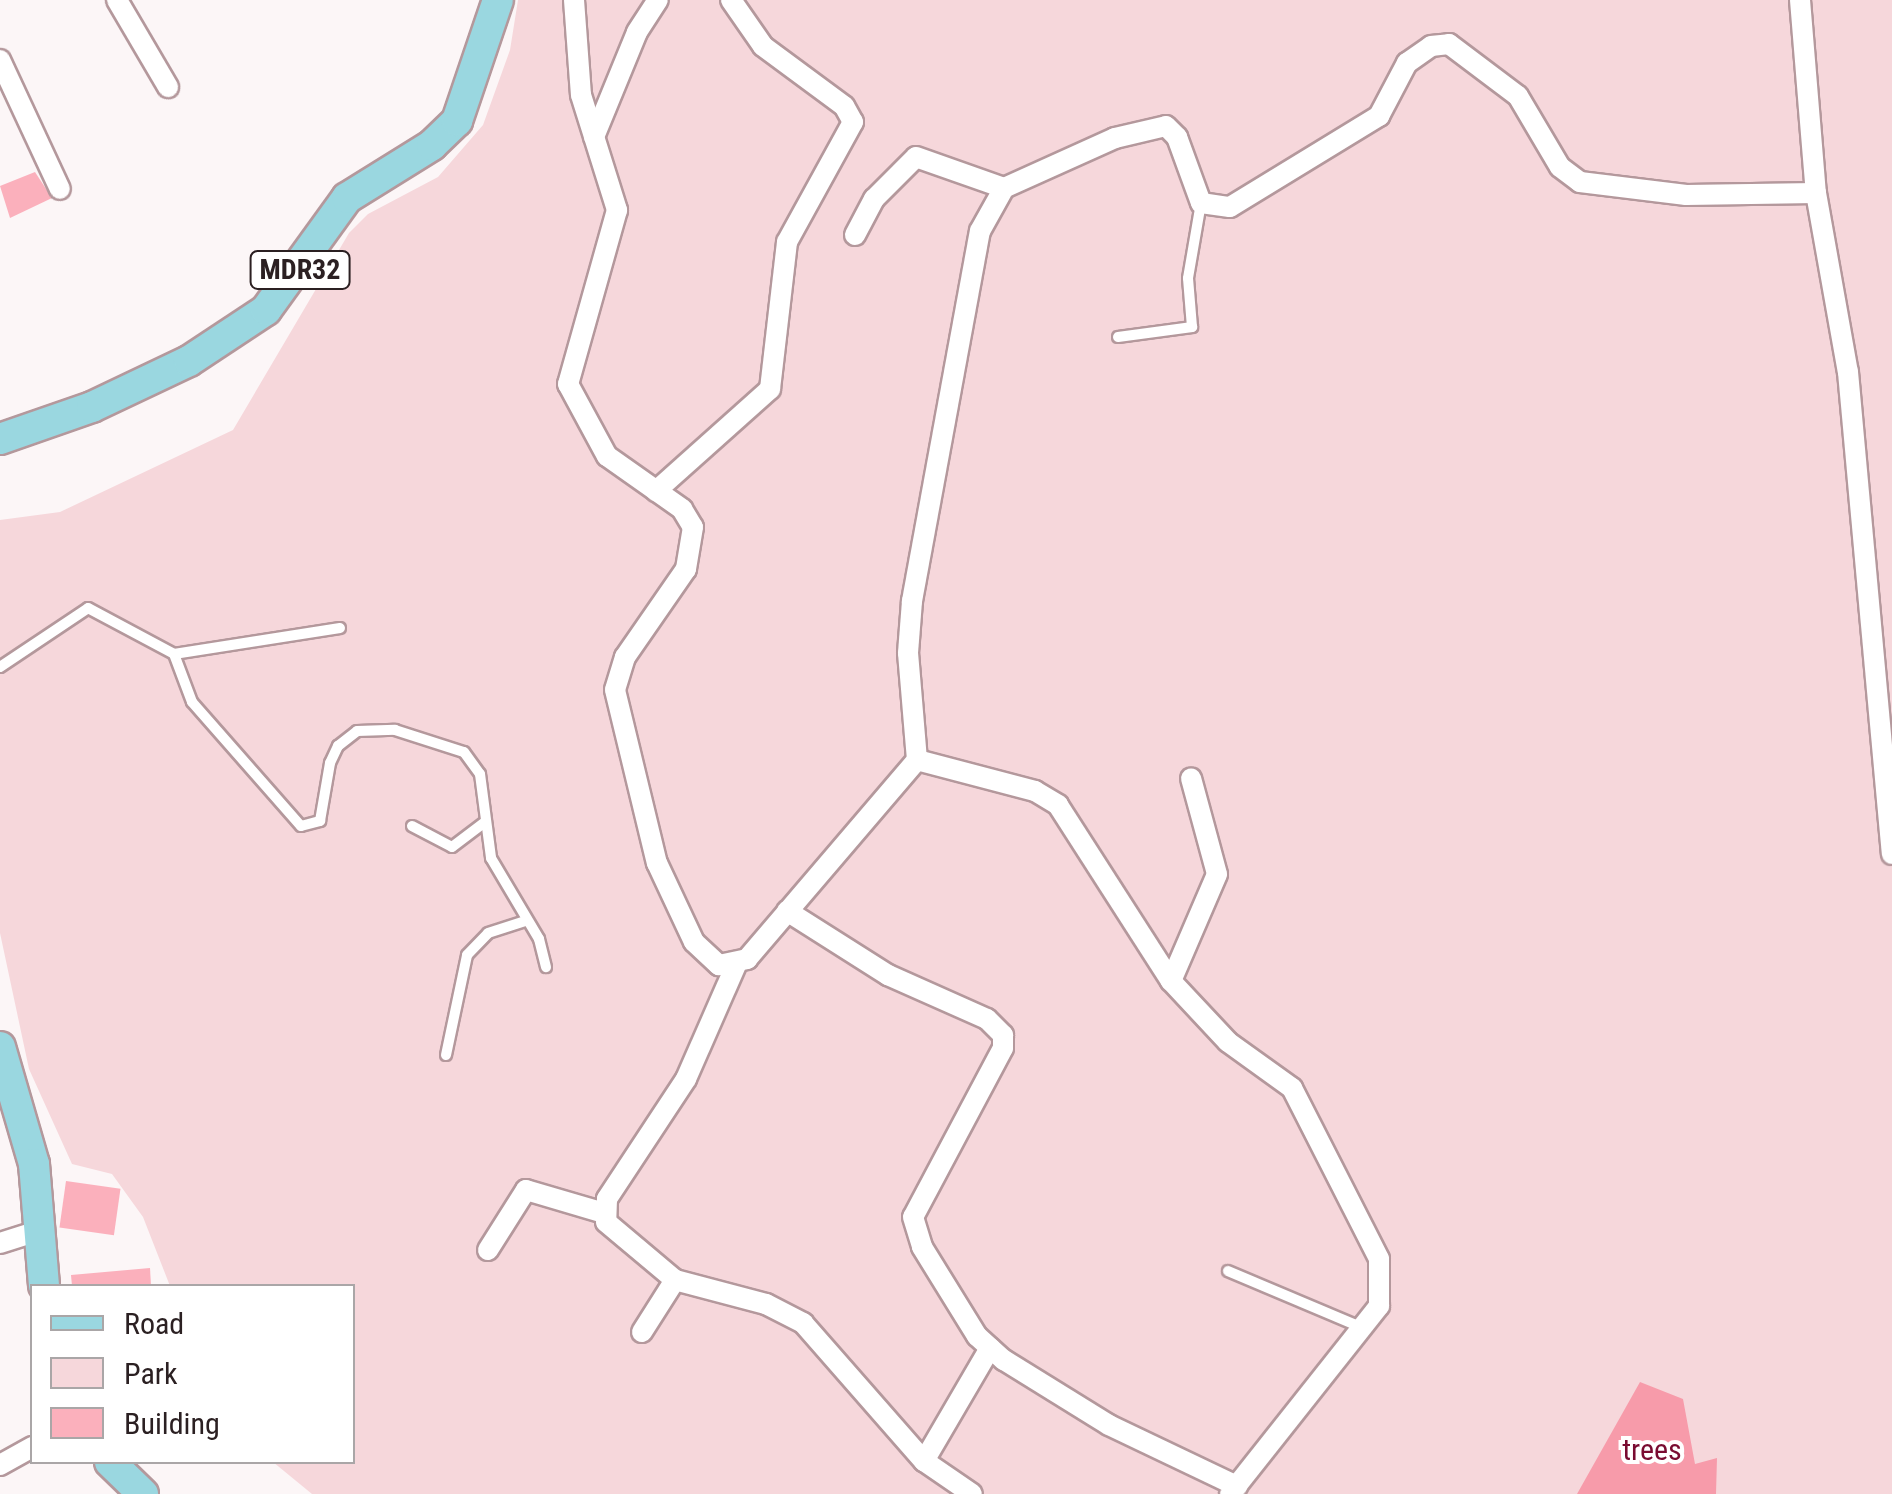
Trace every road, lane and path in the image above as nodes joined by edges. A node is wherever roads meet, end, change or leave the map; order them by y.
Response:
1 (117, 0) edge
2 (498, 0) edge
3 (574, 0) edge
4 (658, 0) edge
5 (732, 0) edge
6 (1800, 0) edge
7 (0, 60) edge
8 (168, 87) dead end
9 (594, 137) junction
10 (1004, 188) junction
11 (60, 189) dead end
12 (1816, 193) junction
13 (1201, 204) junction
14 (855, 235) dead end
15 (1118, 337) dead end
16 (0, 438) edge
17 (656, 491) junction
18 (340, 628) dead end
19 (174, 654) junction
20 (0, 667) edge
21 (917, 760) junction
22 (1192, 778) dead end
23 (485, 822) junction
24 (412, 826) dead end
25 (1892, 854) edge
26 (787, 912) junction
27 (526, 921) junction
28 (736, 965) junction
29 (546, 967) dead end
30 (1171, 981) junction
31 (0, 1047) edge
32 (446, 1055) dead end
33 (604, 1213) junction
34 (40, 1230) junction
35 (0, 1243) edge
36 (488, 1250) dead end
37 (1228, 1271) dead end
38 (675, 1280) junction
39 (44, 1284) edge
40 (1362, 1328) junction
41 (642, 1332) dead end
42 (990, 1348) junction
43 (30, 1447) edge
44 (924, 1461) junction
45 (112, 1464) edge
46 (0, 1465) edge
47 (1234, 1490) edge
48 (143, 1494) edge
49 (972, 1494) edge

1 - 8 street
2 - 16 main road, MDR32
3 - 9 street
4 - 9 street
5 - 17 street
6 - 12 street
7 - 11 street
9 - 17 street
10 - 13 street
10 - 14 street
10 - 21 street
12 - 13 street
12 - 25 street
13 - 15 lane
17 - 28 street
18 - 19 lane
19 - 20 lane
19 - 23 lane
21 - 26 street
21 - 30 street
22 - 30 street
23 - 24 lane
23 - 27 lane
26 - 28 street
26 - 42 street
27 - 29 lane
27 - 32 lane
28 - 33 street
30 - 40 street
31 - 34 main road
33 - 36 street
33 - 38 street
34 - 35 street
34 - 39 main road
37 - 40 lane
38 - 41 street
38 - 44 street
40 - 47 street
42 - 44 street
42 - 47 street
43 - 46 street
44 - 49 street
45 - 48 main road

